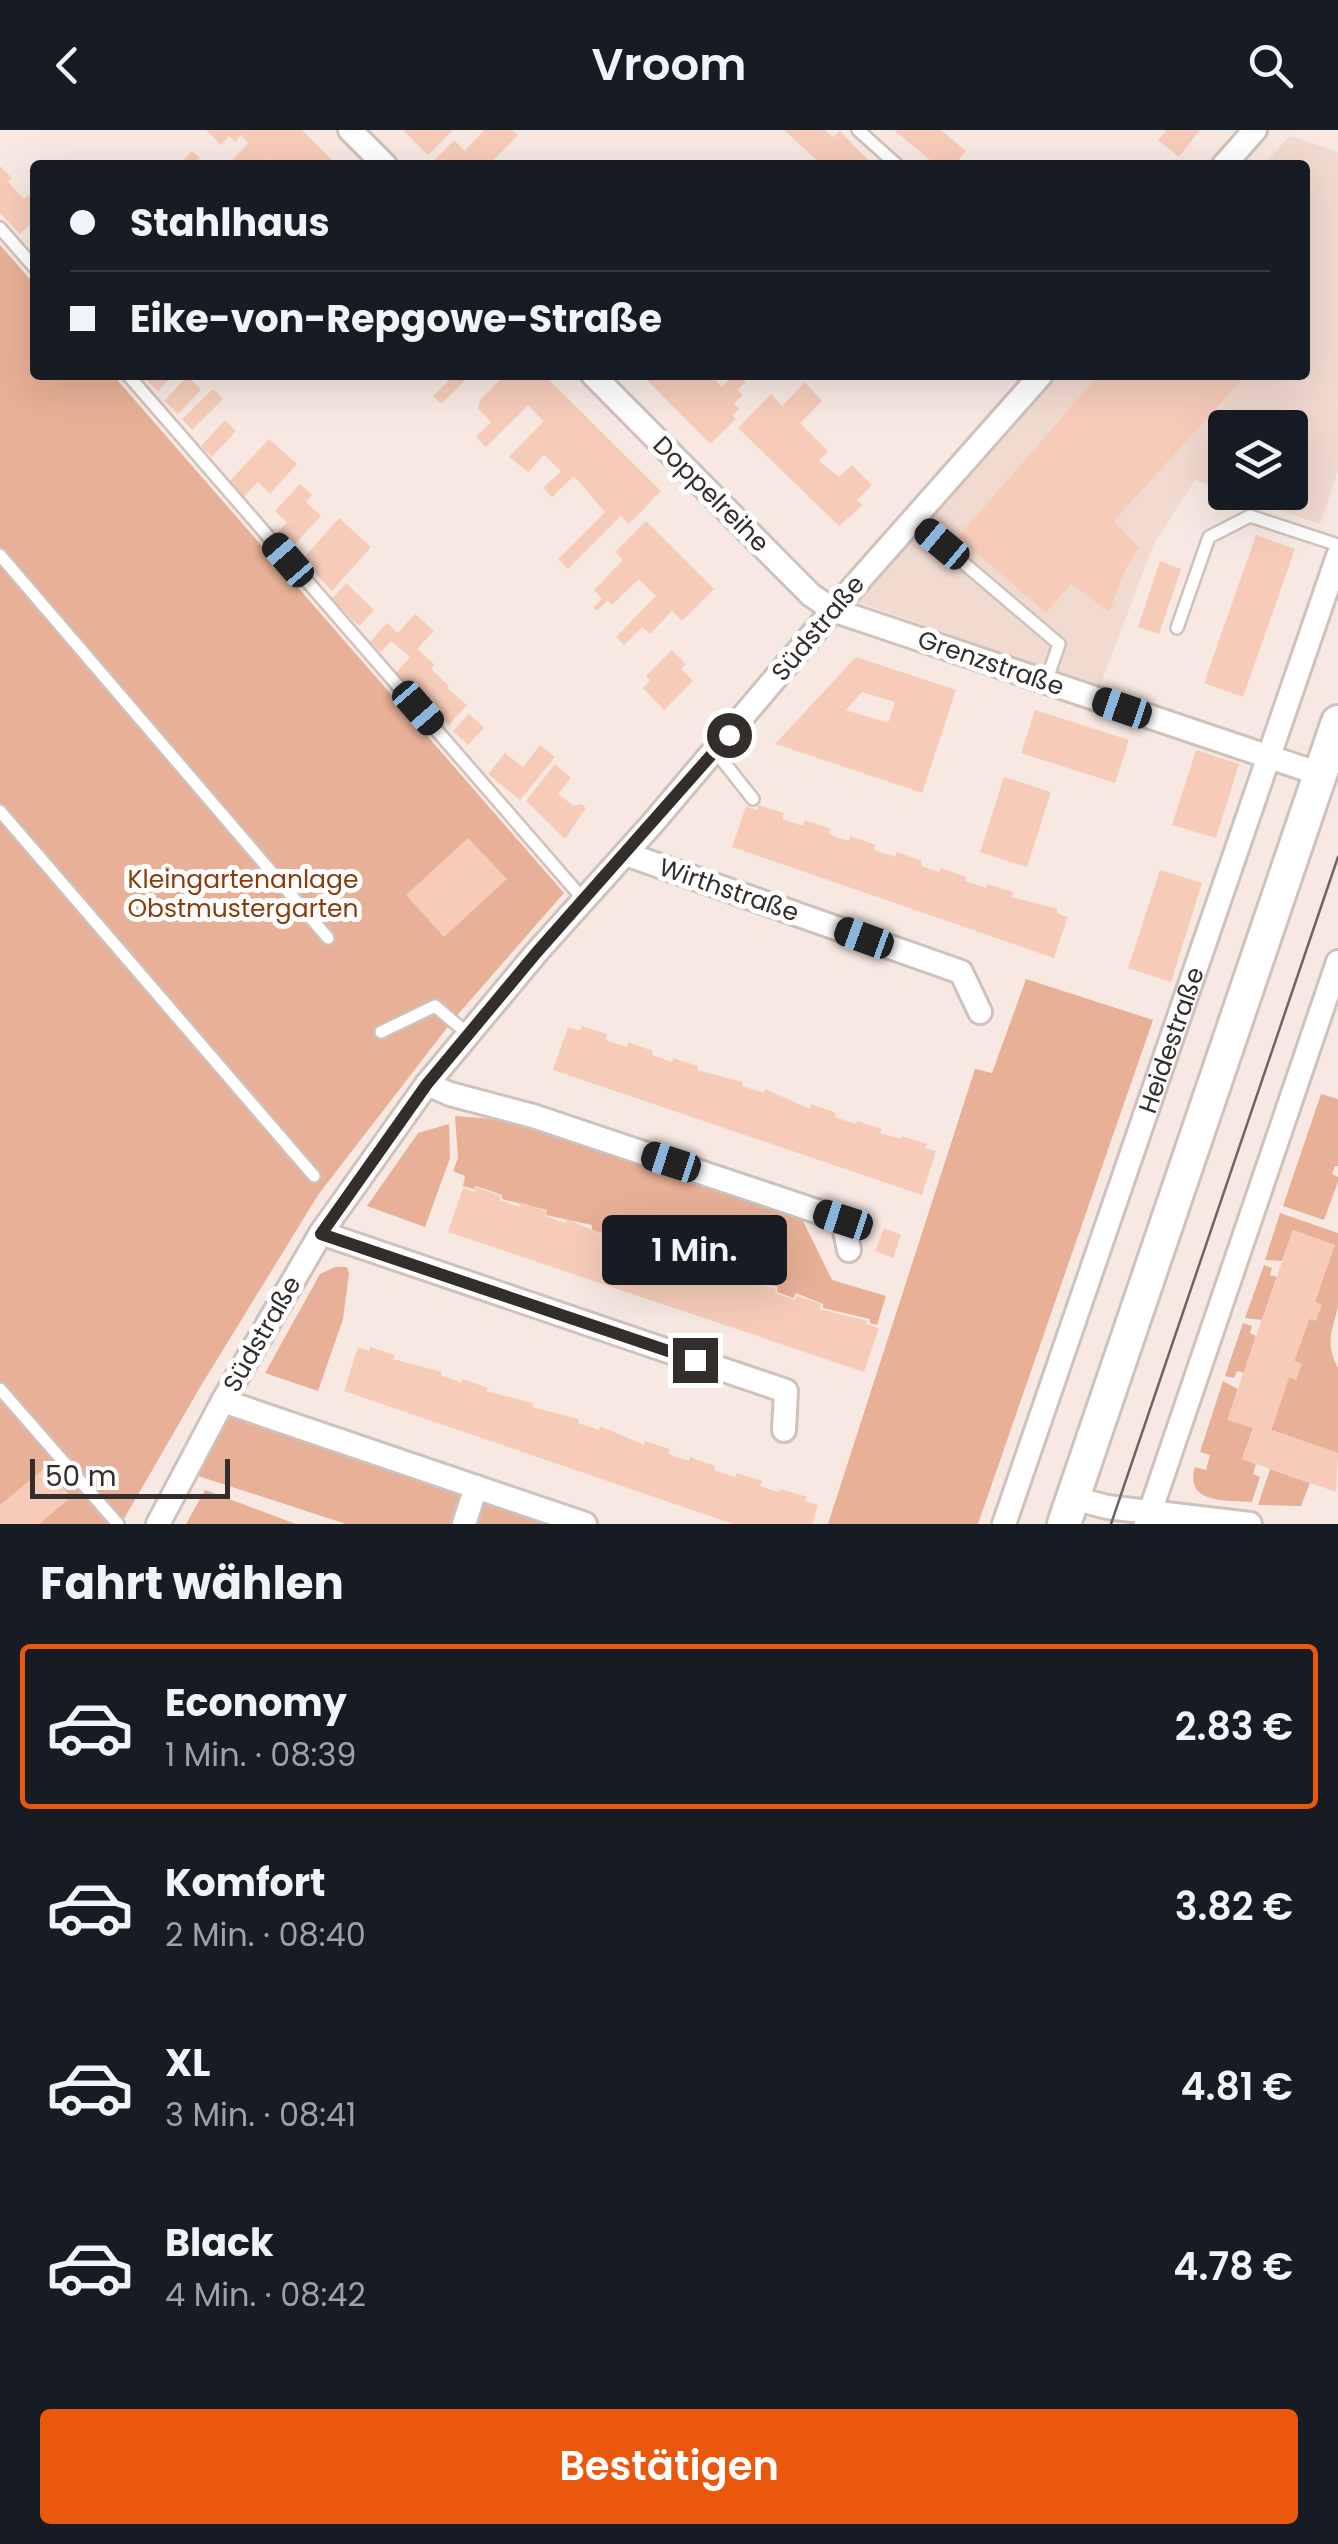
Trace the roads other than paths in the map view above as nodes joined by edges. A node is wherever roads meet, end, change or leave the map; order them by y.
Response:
1 (350, 130) edge
2 (858, 130) edge
3 (1255, 130) edge
4 (380, 160) edge
5 (891, 160) edge
6 (1228, 160) edge
7 (0, 228) edge
8 (30, 262) edge
9 (132, 380) edge
10 (597, 380) edge
11 (1037, 380) edge
12 (913, 520) junction
13 (1338, 545) edge
14 (0, 556) edge
15 (1338, 556) edge
16 (833, 610) junction
17 (1176, 628) dead end
18 (1046, 682) junction
19 (1338, 722) edge
20 (716, 751) junction
21 (1268, 757) junction
22 (1320, 774) junction
23 (753, 799) dead end
24 (0, 811) edge
25 (626, 854) junction
26 (584, 900) junction
27 (328, 938) dead end
28 (1338, 962) edge
29 (980, 1012) dead end
30 (382, 1032) dead end
31 (468, 1034) junction
32 (427, 1084) junction
33 (314, 1176) dead end
34 (321, 1234) junction
35 (848, 1250) dead end
36 (0, 1389) edge
37 (223, 1401) junction
38 (784, 1430) dead end
39 (476, 1487) junction
40 (1068, 1511) edge
41 (1147, 1518) edge
42 (118, 1524) edge
43 (158, 1524) edge
44 (464, 1524) edge
45 (585, 1524) edge
46 (1004, 1524) edge
47 (1250, 1524) edge

1 - 4 street
2 - 5 lane
3 - 6 street
7 - 8 lane
9 - 26 lane
10 - 16 street, Doppelreihe
11 - 12 street, Südstraße
12 - 16 street, Südstraße
12 - 18 lane
13 - 17 lane
14 - 27 lane
15 - 21 street, Heidestraße
16 - 18 street, Grenzstraße
16 - 20 street, Südstraße
18 - 21 street, Grenzstraße
19 - 22 street
20 - 23 lane
20 - 25 street, Südstraße
21 - 22 street, Grenzstraße
21 - 46 street, Heidestraße
22 - 40 street
24 - 33 lane
25 - 26 street, Südstraße
25 - 29 street, Wirthstraße
26 - 31 street, Südstraße
28 - 41 street
30 - 31 lane
31 - 32 street, Südstraße
32 - 34 street, Südstraße
32 - 35 street
34 - 37 street, Südstraße
34 - 38 street
36 - 42 lane
37 - 39 street
37 - 43 street, Südstraße
39 - 44 street
39 - 45 street
40 - 41 street
41 - 47 street

